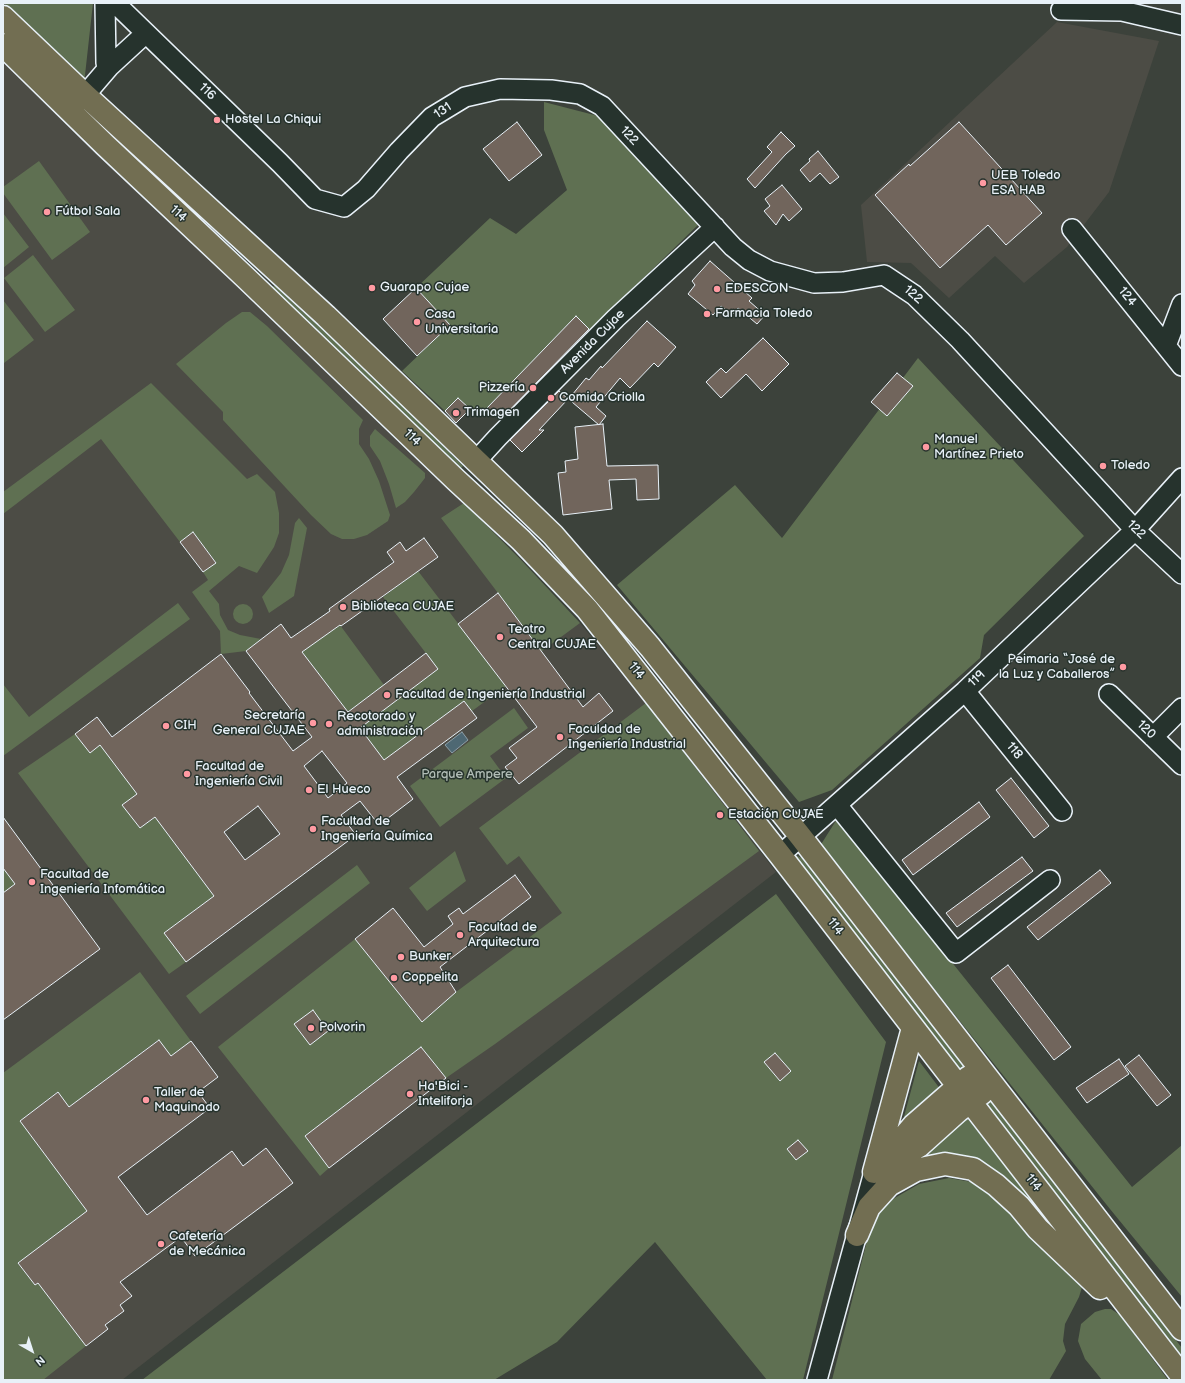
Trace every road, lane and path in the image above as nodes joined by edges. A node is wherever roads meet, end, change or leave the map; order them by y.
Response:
1 (105, 3) edge
2 (115, 3) edge
3 (1061, 10) dead end
4 (3, 17) edge
5 (1182, 25) edge
6 (146, 33) junction
7 (3, 45) edge
8 (109, 67) junction
9 (85, 95) junction
10 (602, 106) joint
11 (315, 199) joint
12 (715, 227) junction
13 (1072, 229) dead end
14 (267, 262) junction
15 (246, 278) junction
16 (1182, 304) edge
17 (1166, 346) junction
18 (1182, 366) edge
19 (476, 461) junction
20 (1182, 478) edge
21 (1135, 530) junction
22 (1182, 574) edge
23 (965, 690) junction
24 (1109, 694) dead end
25 (1182, 708) edge
26 (1154, 737) junction
27 (1182, 765) edge
28 (837, 805) junction
29 (1062, 811) dead end
30 (801, 837) junction
31 (780, 855) junction
32 (1050, 880) dead end
33 (913, 1028) junction
34 (986, 1077) junction
35 (964, 1094) junction
36 (874, 1172) junction
37 (857, 1235) junction
38 (1182, 1329) edge
39 (1154, 1339) junction
40 (1182, 1376) edge
41 (817, 1380) edge

1 - 8 street
2 - 6 street, 116
3 - 5 street
4 - 9 highway, 114
6 - 8 street
6 - 11 street, 116
7 - 15 highway, 114
8 - 9 street
9 - 14 highway, 114
10 - 11 street, 131
10 - 12 street, 122
12 - 19 street, Avenida Cujae
12 - 21 street, 122
13 - 17 street, 124
14 - 15 highway
14 - 19 highway, 114
15 - 31 highway, 114
16 - 17 street
17 - 18 street, 124
19 - 30 highway, 114
20 - 21 street, 119
21 - 22 street, 122
21 - 23 street, 119
23 - 28 street, 119
23 - 29 street, 118
24 - 26 street, 120
25 - 26 street
26 - 27 street, 120
28 - 30 street, 119
28 - 32 street
30 - 31 street, 119
30 - 34 highway, 114
31 - 33 highway, 114
33 - 35 highway, 114
33 - 36 highway
34 - 35 highway
34 - 38 highway, 114
35 - 36 highway
35 - 39 highway, 114
36 - 37 street
37 - 39 highway
37 - 41 street
39 - 40 highway, 114

